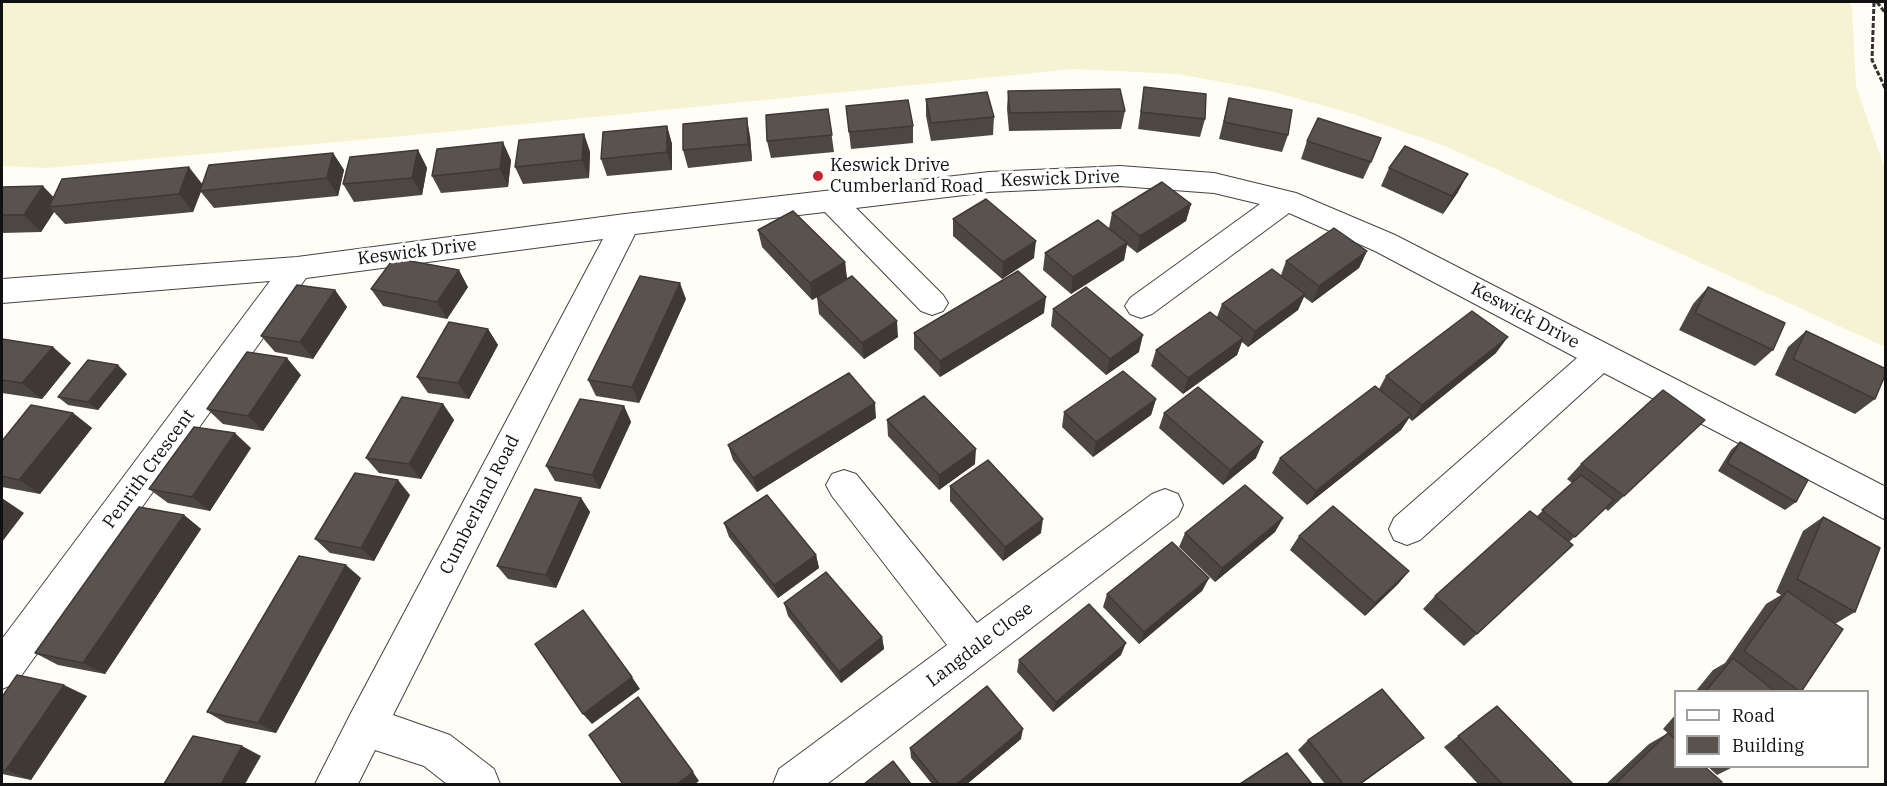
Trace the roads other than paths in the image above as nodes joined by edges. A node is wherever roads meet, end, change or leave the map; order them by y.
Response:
1 (1286, 200) junction
2 (832, 201) junction
3 (625, 225) junction
4 (297, 268) junction
5 (2, 291) edge
6 (932, 303) dead end
7 (1141, 306) dead end
8 (1601, 356) junction
9 (844, 485) dead end
10 (1165, 505) dead end
11 (1886, 505) edge
12 (1407, 529) dead end
13 (974, 649) junction
14 (2, 670) edge
15 (366, 728) junction
16 (336, 784) edge
17 (479, 784) edge
18 (794, 784) edge

1 - 2 street, Keswick Drive
1 - 7 street
1 - 8 street, Keswick Drive
2 - 3 street, Keswick Drive
2 - 6 street
3 - 4 street, Keswick Drive
3 - 15 street, Cumberland Road
4 - 5 street, Keswick Drive
4 - 14 street, Penrith Crescent
8 - 11 street, Keswick Drive
8 - 12 street, Keswick Drive
9 - 13 street
10 - 13 street, Langdale Close
13 - 18 street, Langdale Close
15 - 16 street, Cumberland Road
15 - 17 street

